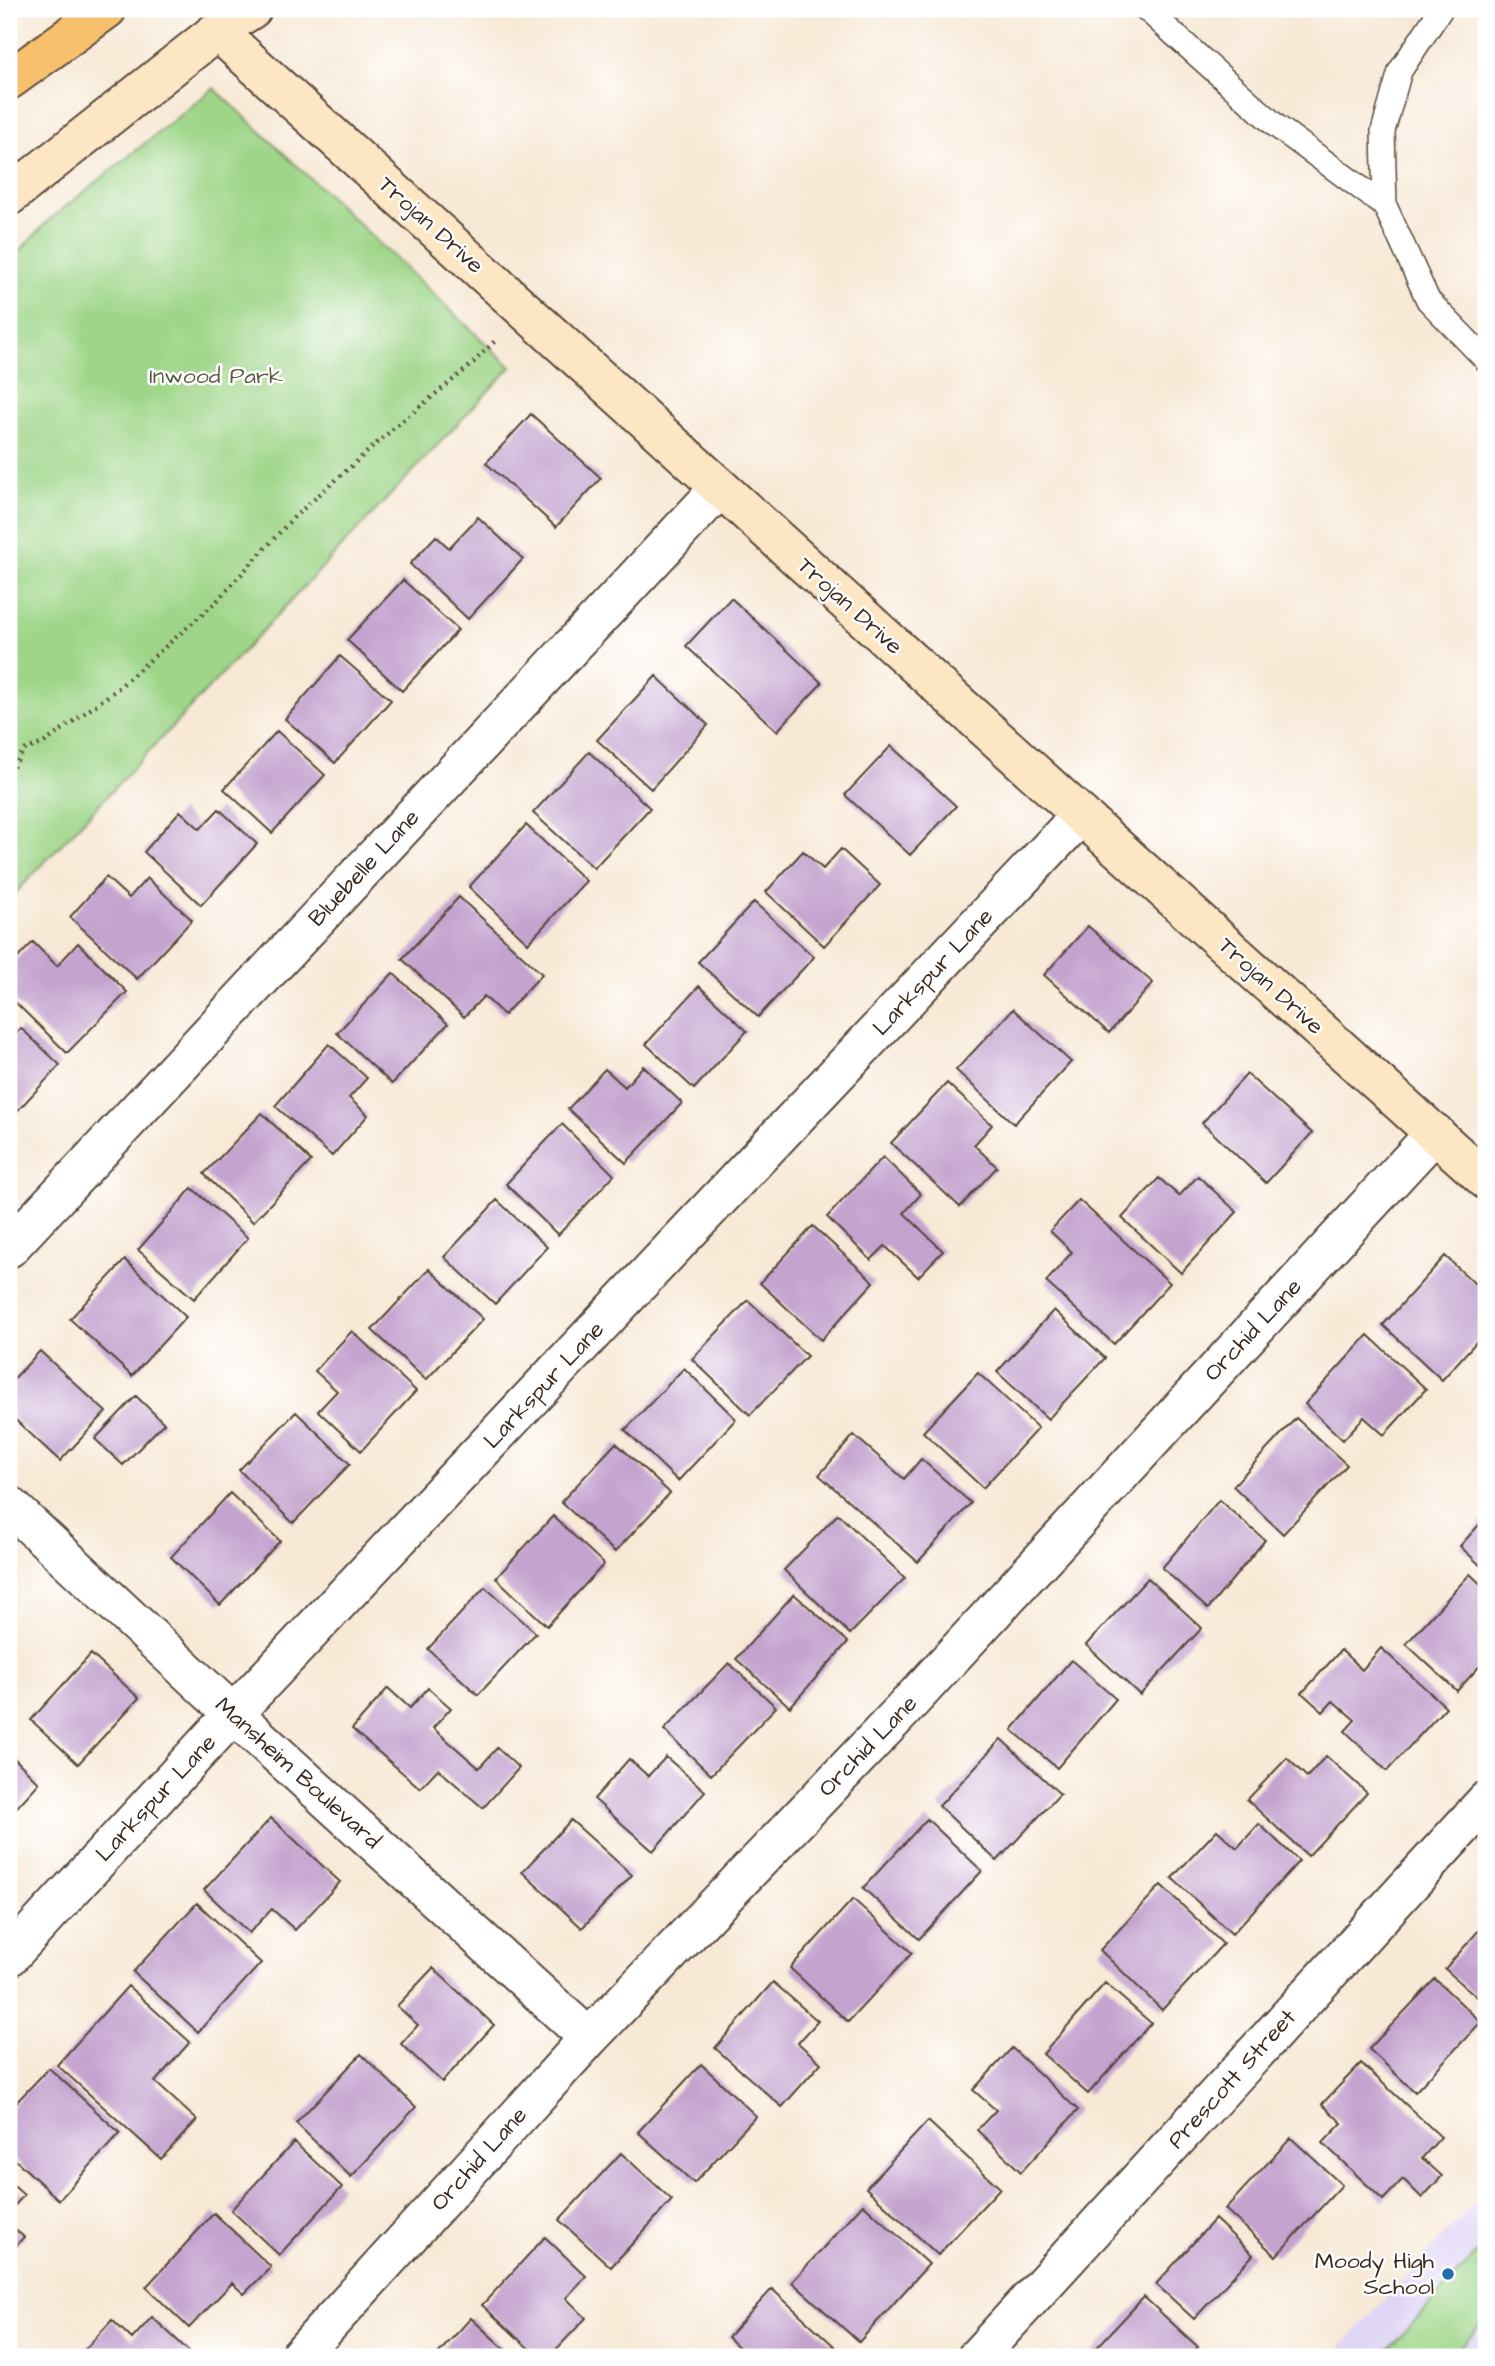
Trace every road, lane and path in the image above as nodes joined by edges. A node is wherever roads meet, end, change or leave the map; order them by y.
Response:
1 (107, 9) edge
2 (252, 9) edge
3 (1146, 9) edge
4 (1441, 9) edge
5 (216, 31) junction
6 (9, 80) edge
7 (9, 196) edge
8 (1385, 206) junction
9 (525, 311) junction
10 (1486, 360) edge
11 (720, 488) junction
12 (9, 773) edge
13 (1081, 815) junction
14 (1435, 1133) junction
15 (1486, 1180) edge
16 (9, 1248) edge
17 (9, 1505) edge
18 (233, 1714) junction
19 (1486, 1801) edge
20 (9, 1956) edge
21 (589, 2038) junction
22 (299, 2357) edge
23 (977, 2357) edge

1 - 6 highway
2 - 5 street
3 - 8 lane
4 - 8 lane
5 - 7 street
5 - 9 street, Trojan Drive
8 - 10 lane
9 - 11 street, Trojan Drive
9 - 12 path
11 - 13 street, Trojan Drive
11 - 16 street, Bluebelle Lane
13 - 14 street, Trojan Drive
13 - 18 street, Larkspur Lane
14 - 15 street, Trojan Drive
14 - 21 street, Orchid Lane
17 - 18 street, Mansheim Boulevard
18 - 20 street, Larkspur Lane
18 - 21 street, Mansheim Boulevard
19 - 23 street, Prescott Street
21 - 22 street, Orchid Lane

